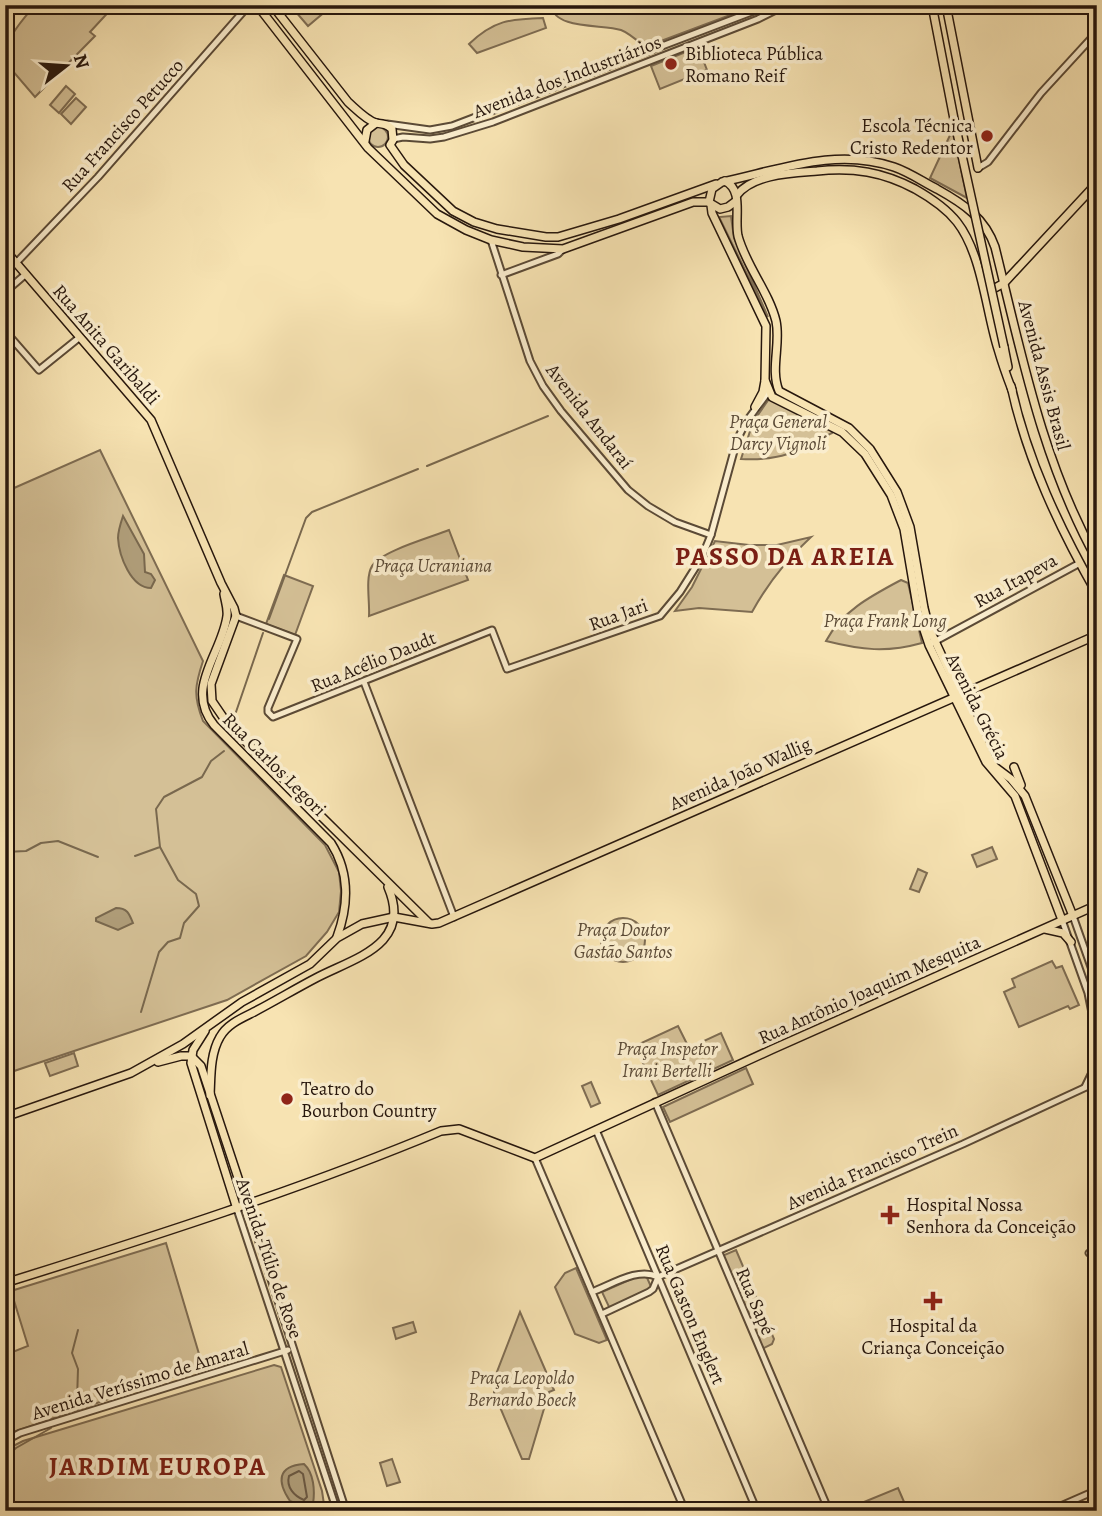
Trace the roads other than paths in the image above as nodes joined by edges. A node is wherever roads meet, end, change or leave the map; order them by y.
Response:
1 (249, 5) edge
2 (257, 5) edge
3 (272, 5) edge
4 (786, 5) edge
5 (932, 5) edge
6 (946, 5) edge
7 (770, 8) edge
8 (1097, 32) edge
9 (606, 69) junction
10 (609, 77) junction
11 (380, 123) junction
12 (365, 142) junction
13 (392, 142) junction
14 (374, 151) junction
15 (978, 169) joint
16 (725, 181) junction
17 (1097, 183) edge
18 (717, 184) junction
19 (736, 198) junction
20 (710, 203) junction
21 (988, 229) junction
22 (558, 237) junction
23 (491, 240) junction
24 (968, 241) junction
25 (563, 249) junction
26 (5, 250) edge
27 (16, 263) junction
28 (502, 273) junction
29 (26, 274) junction
30 (979, 278) junction
31 (1004, 283) junction
32 (5, 292) edge
33 (5, 331) edge
34 (80, 337) junction
35 (765, 380) junction
36 (1012, 390) junction
37 (769, 391) junction
38 (755, 407) junction
39 (711, 535) junction
40 (1095, 554) edge
41 (1080, 563) junction
42 (221, 583) junction
43 (1097, 594) edge
44 (227, 608) junction
45 (236, 617) junction
46 (492, 630) joint
47 (1097, 635) edge
48 (932, 643) junction
49 (364, 682) junction
50 (957, 695) junction
51 (227, 723) junction
52 (214, 725) junction
53 (1014, 767) dead end
54 (1025, 796) junction
55 (386, 882) junction
56 (1097, 905) edge
57 (454, 916) junction
58 (1073, 916) junction
59 (394, 917) junction
60 (378, 919) junction
61 (1062, 920) junction
62 (432, 924) junction
63 (1041, 929) junction
64 (337, 938) junction
65 (386, 938) junction
66 (1071, 942) junction
67 (1097, 984) edge
68 (255, 995) junction
69 (251, 1014) junction
70 (209, 1026) junction
71 (1097, 1038) edge
72 (191, 1056) junction
73 (1097, 1062) edge
74 (151, 1064) junction
75 (1097, 1082) edge
76 (1085, 1087) junction
77 (210, 1095) junction
78 (655, 1102) junction
79 (5, 1117) edge
80 (596, 1130) junction
81 (536, 1158) junction
82 (247, 1205) junction
83 (237, 1209) junction
84 (717, 1251) junction
85 (1089, 1253) dead end
86 (264, 1256) junction
87 (1097, 1256) edge
88 (254, 1259) junction
89 (658, 1277) junction
90 (5, 1283) edge
91 (592, 1292) junction
92 (602, 1314) junction
93 (294, 1348) junction
94 (285, 1351) junction
95 (5, 1441) edge
96 (1097, 1490) edge
97 (337, 1511) edge
98 (346, 1511) edge
99 (685, 1511) edge
100 (757, 1511) edge
101 (829, 1511) edge
102 (1049, 1511) edge

1 - 27 street, Rua Francisco Petucco
2 - 12 main road
3 - 11 main road
4 - 7 street, Avenida dos Industriários
5 - 36 main road, Avenida Assis Brasil, bridge
6 - 15 main road
7 - 9 street, Avenida dos Industriários
7 - 10 street, Avenida dos Industriários
8 - 15 street
9 - 10 street
9 - 11 street, Avenida dos Industriários
10 - 13 street, Avenida dos Industriários
11 - 12 main road
11 - 13 main road
12 - 14 main road
13 - 14 main road, Avenida dos Industriários
13 - 22 main road
14 - 23 main road
16 - 18 main road
16 - 19 main road
16 - 21 main road
17 - 31 main road, Avenida Assis Brasil
18 - 20 main road
18 - 22 main road
19 - 20 main road
19 - 24 main road, Avenida Assis Brasil
19 - 48 main road, Avenida Grécia
20 - 25 main road
20 - 35 main road
21 - 24 main road
21 - 31 main road
22 - 25 main road
23 - 25 main road
23 - 28 street, Avenida Andaraí
24 - 30 main road, Avenida Assis Brasil
25 - 28 street
26 - 27 main road, Rua Anita Garibaldi
27 - 29 main road, Rua Anita Garibaldi
28 - 39 street, Avenida Andaraí
29 - 32 street
29 - 34 main road, Rua Anita Garibaldi
30 - 31 main road
30 - 36 main road, Avenida Assis Brasil
31 - 40 main road, Avenida Assis Brasil
33 - 34 street
34 - 42 main road, Rua Anita Garibaldi
35 - 37 main road
35 - 38 main road
36 - 41 main road, Avenida Assis Brasil
37 - 38 street, Rua Jari
37 - 48 main road, Avenida Grécia
38 - 39 street, Rua Jari
39 - 46 street, Rua Jari
40 - 41 main road
41 - 43 main road, Avenida Assis Brasil
41 - 48 street, Rua Itapeva
42 - 44 main road, Rua Anita Garibaldi
42 - 45 main road, Rua Anita Garibaldi
44 - 45 main road
44 - 52 main road, Rua Carlos Legori
45 - 49 street, Rua Acélio Daudt
45 - 51 main road, Rua Carlos Legori
46 - 49 street, Rua Acélio Daudt
47 - 50 main road, Avenida João Wallig
48 - 50 main road, Avenida Grécia
49 - 57 street
50 - 54 main road, Avenida Grécia
50 - 57 main road, Avenida João Wallig
50 - 61 main road, Avenida Grécia
51 - 52 main road
51 - 55 main road, Rua Carlos Legori
52 - 64 main road, Rua Carlos Legori
53 - 54 main road
54 - 58 main road, Avenida Grécia
55 - 59 main road
55 - 62 main road, Rua Carlos Legori
56 - 58 main road, Rua Antônio Joaquim Mesquita
57 - 62 main road, Avenida João Wallig
58 - 61 main road, Rua Antônio Joaquim Mesquita
58 - 67 street, Avenida Grécia
59 - 60 main road
59 - 62 main road
59 - 65 main road
60 - 64 main road
60 - 65 main road
61 - 63 main road, Rua Antônio Joaquim Mesquita
61 - 66 street, Avenida Grécia
63 - 66 main road
63 - 78 main road, Rua Antônio Joaquim Mesquita
64 - 68 main road
65 - 69 main road
66 - 71 street, Avenida Grécia
68 - 69 main road
68 - 70 main road
69 - 77 main road, Avenida Túlio de Rose
70 - 72 main road
70 - 74 main road
72 - 74 main road
72 - 77 main road, Avenida Túlio de Rose
72 - 83 main road, Avenida Túlio de Rose
73 - 76 street
74 - 79 main road
75 - 76 street, Avenida Francisco Trein
76 - 84 street, Avenida Francisco Trein
77 - 82 main road, Avenida Túlio de Rose
78 - 80 main road, Rua Antônio Joaquim Mesquita
78 - 84 street, Rua Sapé
80 - 81 main road, Rua Antônio Joaquim Mesquita
80 - 89 street, Rua Gaston Englert
81 - 82 main road
81 - 91 street
82 - 83 main road
82 - 86 street, Avenida Túlio de Rose
83 - 88 street, Avenida Túlio de Rose
83 - 90 main road
84 - 89 street, Avenida Francisco Trein
84 - 101 street, Rua Sapé
85 - 87 street
86 - 88 street
86 - 93 street, Avenida Túlio de Rose
88 - 94 street, Avenida Túlio de Rose
89 - 91 street, Avenida Francisco Trein
89 - 92 street, Avenida Francisco Trein
89 - 100 street, Rua Gaston Englert
91 - 92 street
92 - 99 street
93 - 94 street, Avenida Veríssimo de Amaral
93 - 98 street, Avenida Túlio de Rose
94 - 95 street, Avenida Veríssimo de Amaral
94 - 97 street, Avenida Túlio de Rose
96 - 102 street

